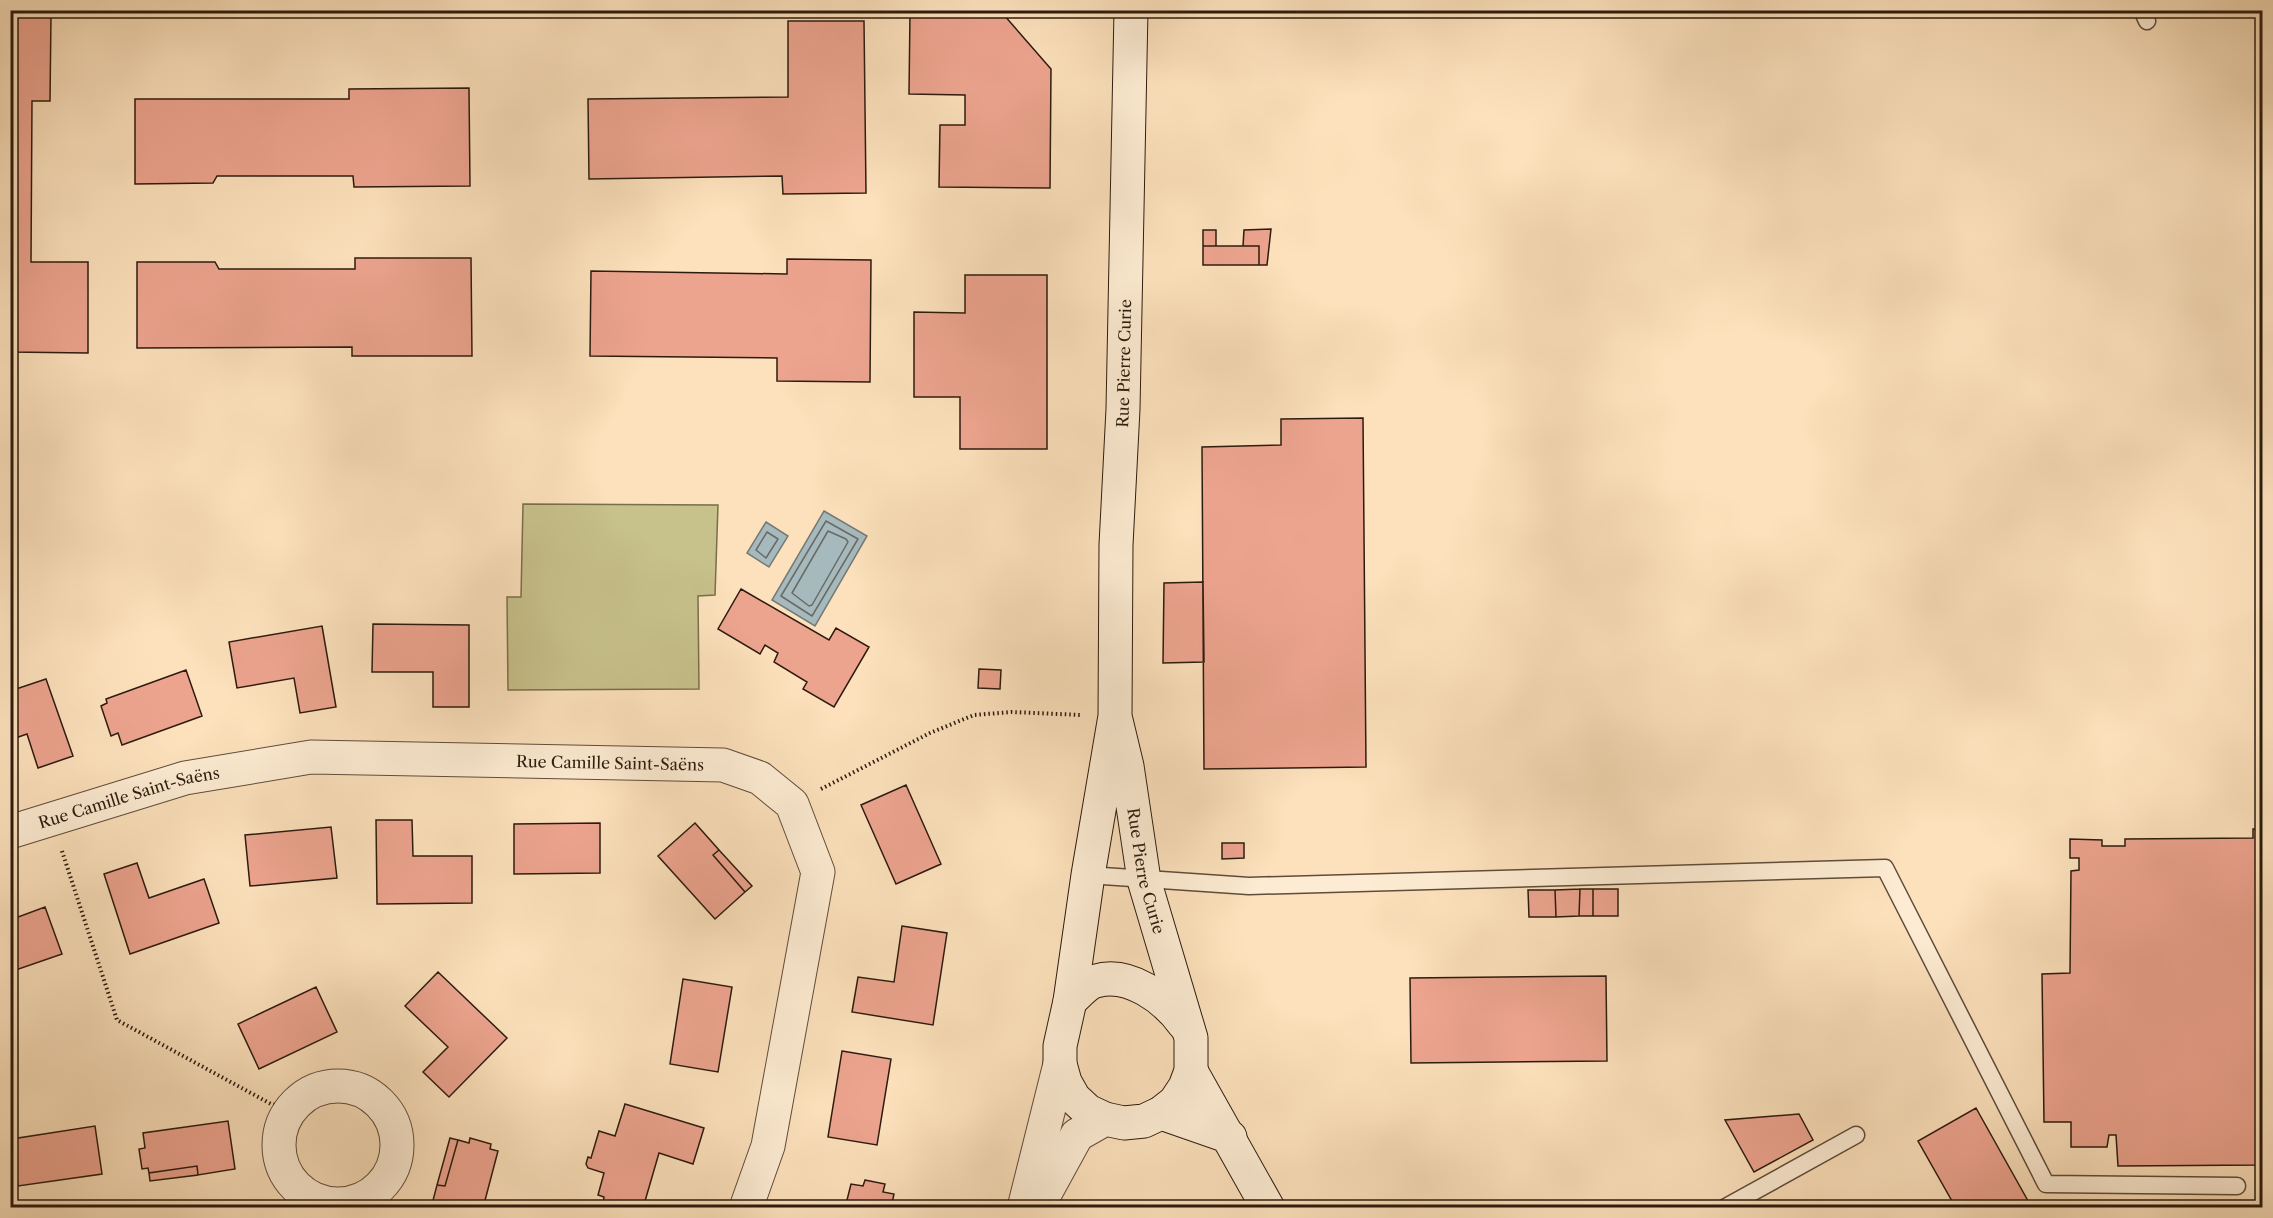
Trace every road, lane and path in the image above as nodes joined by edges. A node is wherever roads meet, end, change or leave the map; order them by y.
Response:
1 (1131, 10) edge
2 (1115, 716) junction
3 (792, 804) junction
4 (52, 818) junction
5 (10, 832) edge
6 (1088, 875) junction
7 (1144, 880) junction
8 (1070, 1001) junction
9 (1184, 1024) junction
10 (1060, 1064) junction
11 (1191, 1071) junction
12 (291, 1108) junction
13 (1161, 1113) junction
14 (1105, 1119) junction
15 (1856, 1135) dead end
16 (1230, 1137) junction
17 (2237, 1186) dead end
18 (293, 1200) edge
19 (746, 1208) edge
20 (1024, 1208) edge
21 (1037, 1208) edge
22 (1268, 1208) edge
23 (1724, 1208) edge

1 - 2 street, Rue Pierre Curie
2 - 3 path
2 - 6 street, Rue Pierre Curie
2 - 7 street, Rue Pierre Curie
3 - 4 street, Rue Camille Saint-Saëns
3 - 19 street, Rue Camille Saint-Saëns
4 - 5 street, Rue Camille Saint-Saëns
4 - 12 path
6 - 7 lane
6 - 8 street, Rue Pierre Curie
7 - 9 street, Rue Pierre Curie
7 - 17 lane
8 - 9 street, Rue Pierre Curie
8 - 10 street, Rue Pierre Curie
9 - 11 street, Rue Pierre Curie
10 - 14 street, Rue Pierre Curie
10 - 20 street
11 - 13 street, Rue Pierre Curie
11 - 16 street
12 - 18 street
12 - 18 street
13 - 14 street, Rue Pierre Curie
13 - 16 street
14 - 21 street
15 - 23 lane
16 - 22 street

